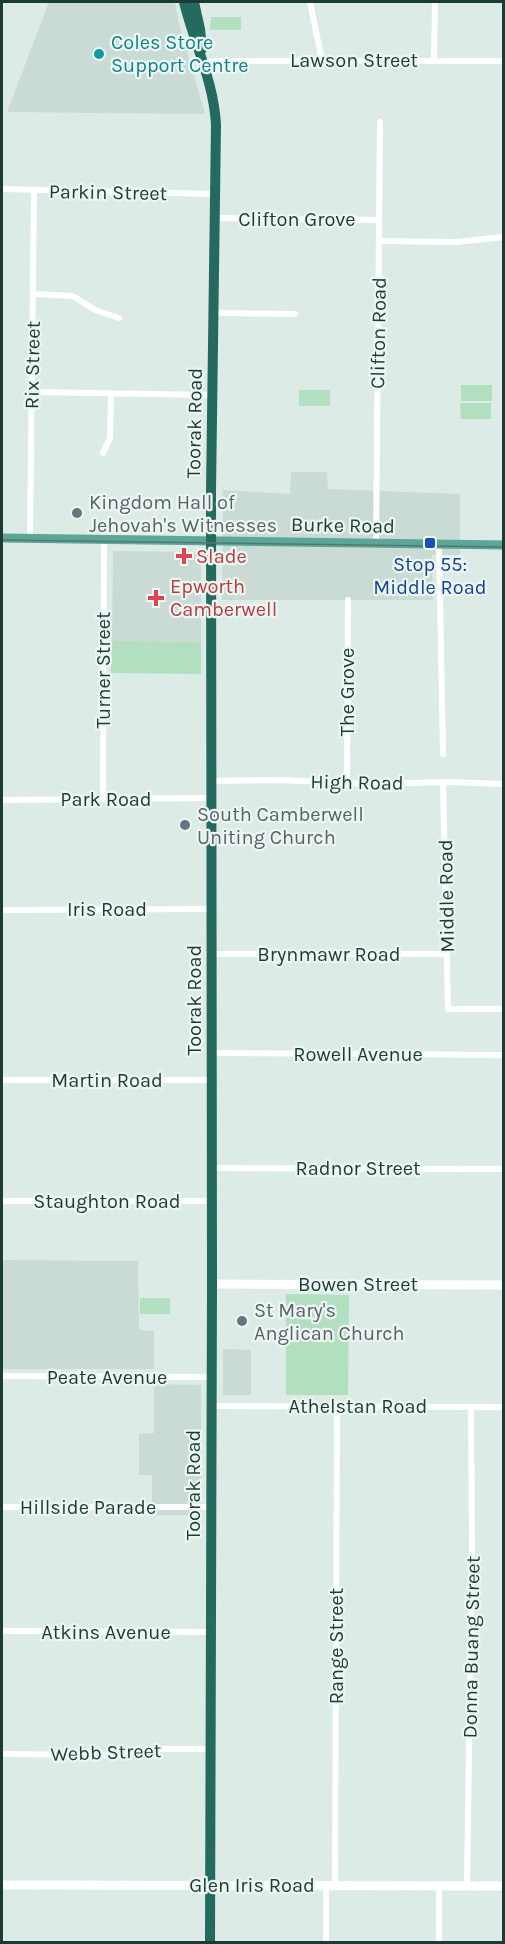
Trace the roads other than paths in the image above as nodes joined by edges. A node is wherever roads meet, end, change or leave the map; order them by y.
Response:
1 (184, 2) edge
2 (194, 2) edge
3 (310, 2) edge
4 (435, 2) edge
5 (434, 60) junction
6 (203, 61) junction
7 (322, 61) junction
8 (504, 61) edge
9 (380, 122) dead end
10 (2, 189) edge
11 (34, 191) junction
12 (215, 194) junction
13 (215, 218) junction
14 (379, 220) junction
15 (504, 237) edge
16 (379, 241) junction
17 (33, 294) junction
18 (214, 313) junction
19 (295, 314) dead end
20 (120, 318) dead end
21 (32, 392) junction
22 (111, 393) junction
23 (213, 395) junction
24 (103, 453) dead end
25 (2, 538) edge
26 (30, 539) junction
27 (104, 540) junction
28 (211, 542) junction
29 (376, 544) junction
30 (439, 544) junction
31 (504, 545) edge
32 (348, 600) dead end
33 (443, 754) dead end
34 (211, 781) junction
35 (443, 782) junction
36 (347, 783) junction
37 (504, 784) edge
38 (211, 798) junction
39 (2, 800) edge
40 (103, 800) junction
41 (212, 909) junction
42 (2, 910) edge
43 (212, 954) junction
44 (447, 954) junction
45 (504, 1009) edge
46 (212, 1053) junction
47 (504, 1055) edge
48 (2, 1080) edge
49 (212, 1080) junction
50 (212, 1168) junction
51 (504, 1169) edge
52 (2, 1201) edge
53 (212, 1201) junction
54 (212, 1284) junction
55 (504, 1285) edge
56 (2, 1376) edge
57 (212, 1377) junction
58 (212, 1406) junction
59 (337, 1407) junction
60 (471, 1407) junction
61 (504, 1407) edge
62 (2, 1507) edge
63 (212, 1507) junction
64 (2, 1631) edge
65 (211, 1632) junction
66 (210, 1749) junction
67 (2, 1754) edge
68 (210, 1884) junction
69 (2, 1885) edge
70 (331, 1885) junction
71 (439, 1886) junction
72 (467, 1886) junction
73 (504, 1887) edge
74 (210, 1942) edge
75 (326, 1942) edge
76 (439, 1942) edge

1 - 6 highway, Toorak Road
2 - 6 highway, Toorak Road
3 - 7 street
4 - 5 street
5 - 7 street, Lawson Street
5 - 8 street, Lawson Street
6 - 7 street, Lawson Street
6 - 12 highway, Toorak Road
9 - 14 street, Clifton Road
10 - 11 street, Parkin Street
11 - 12 street, Parkin Street
11 - 17 street, Rix Street
12 - 13 highway, Toorak Road
13 - 14 street, Clifton Grove
13 - 18 highway, Toorak Road
14 - 16 street, Clifton Road
15 - 16 street
16 - 29 street, Clifton Road
17 - 20 street
17 - 21 street, Rix Street
18 - 19 street
18 - 23 highway, Toorak Road
21 - 22 street
21 - 26 street, Rix Street
22 - 23 street
22 - 24 street
23 - 28 highway, Toorak Road
25 - 26 main road, Burke Road
26 - 27 main road, Burke Road
27 - 28 main road, Burke Road
27 - 40 street, Turner Street
28 - 29 main road, Burke Road
28 - 34 highway, Toorak Road
29 - 30 main road, Burke Road
30 - 31 main road, Burke Road
30 - 33 street
32 - 36 street, The Grove
34 - 36 street, High Road
34 - 38 highway, Toorak Road
35 - 36 street, High Road
35 - 37 street, High Road
35 - 44 street, Middle Road
38 - 40 street, Park Road
38 - 41 highway, Toorak Road
39 - 40 street, Park Road
41 - 42 street, Iris Road
41 - 43 highway, Toorak Road
43 - 44 street, Brynmawr Road
43 - 46 highway, Toorak Road
44 - 45 street, Middle Road
46 - 47 street, Rowell Avenue
46 - 49 highway, Toorak Road
48 - 49 street, Martin Road
49 - 50 highway, Toorak Road
50 - 51 street, Radnor Street
50 - 53 highway, Toorak Road
52 - 53 street, Staughton Road
53 - 54 highway, Toorak Road
54 - 55 main road, Bowen Street
54 - 57 highway, Toorak Road
56 - 57 street, Peate Avenue
57 - 58 highway, Toorak Road
58 - 59 street, Athelstan Road
58 - 63 highway, Toorak Road
59 - 60 street, Athelstan Road
59 - 70 street, Range Street
60 - 61 street, Athelstan Road
60 - 72 street, Donna Buang Street
62 - 63 street, Hillside Parade
63 - 65 highway, Toorak Road
64 - 65 street, Atkins Avenue
65 - 66 highway, Toorak Road
66 - 67 street, Webb Street
66 - 68 highway, Toorak Road
68 - 69 main road, Glen Iris Road
68 - 70 main road, Glen Iris Road
68 - 74 highway, Toorak Road
70 - 71 main road, Glen Iris Road
70 - 75 street, Range Street
71 - 72 main road, Glen Iris Road
71 - 76 street
72 - 73 main road, Glen Iris Road

